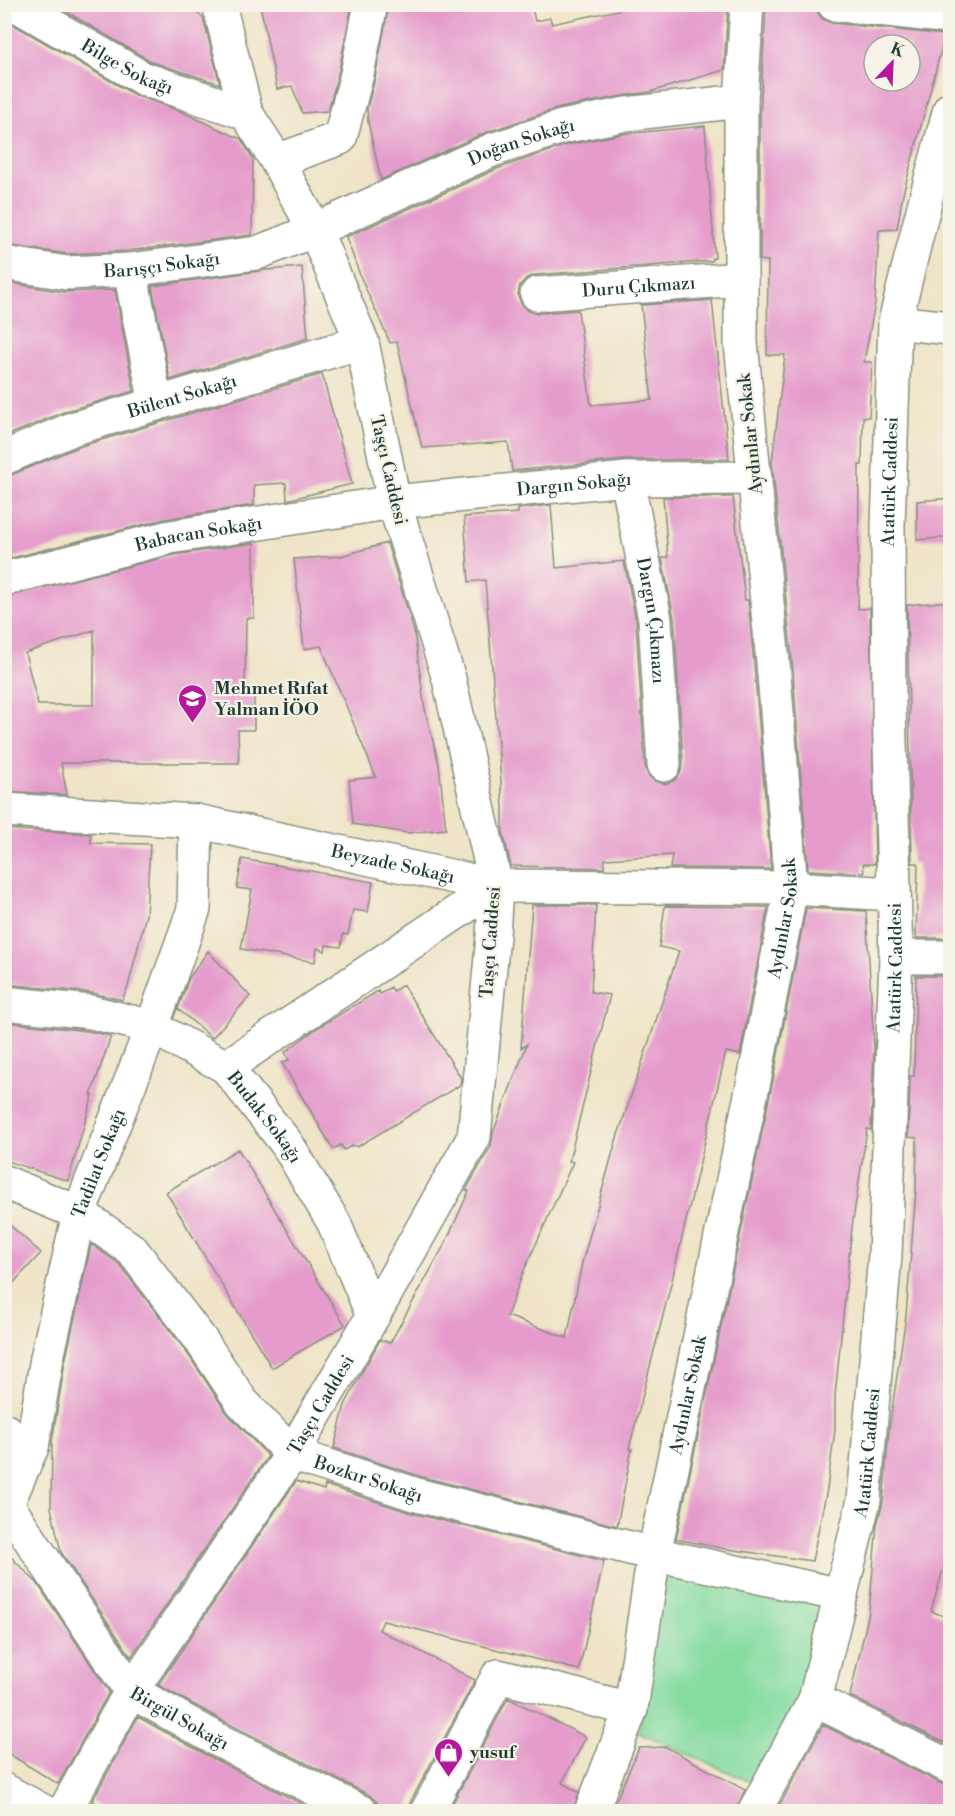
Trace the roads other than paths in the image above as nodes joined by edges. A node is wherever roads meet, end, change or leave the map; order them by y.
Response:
1 (15, 4) edge
2 (219, 4) edge
3 (370, 4) edge
4 (747, 4) edge
5 (834, 4) edge
6 (951, 16) edge
7 (741, 101) junction
8 (951, 109) edge
9 (246, 112) junction
10 (277, 161) junction
11 (315, 230) junction
12 (4, 263) edge
13 (130, 270) junction
14 (741, 279) junction
15 (537, 294) dead end
16 (895, 322) junction
17 (951, 328) edge
18 (362, 342) junction
19 (156, 404) junction
20 (4, 458) edge
21 (755, 478) junction
22 (627, 479) junction
23 (394, 502) junction
24 (4, 579) edge
25 (664, 765) dead end
26 (4, 810) edge
27 (196, 821) junction
28 (496, 886) junction
29 (791, 888) junction
30 (894, 894) junction
31 (896, 957) junction
32 (951, 957) edge
33 (4, 1003) edge
34 (152, 1027) junction
35 (226, 1068) junction
36 (4, 1182) edge
37 (79, 1213) junction
38 (374, 1316) junction
39 (4, 1430) edge
40 (32, 1447) junction
41 (292, 1454) junction
42 (6, 1508) edge
43 (654, 1554) junction
44 (841, 1594) junction
45 (131, 1691) junction
46 (815, 1700) junction
47 (631, 1709) junction
48 (951, 1767) edge
49 (11, 1798) edge
50 (45, 1812) edge
51 (64, 1812) edge
52 (361, 1812) edge
53 (427, 1812) edge
54 (591, 1812) edge
55 (754, 1812) edge

1 - 9 street, Bilge Sokağı
2 - 9 street, Taşçı Caddesi
3 - 10 street
4 - 7 street, Aydınlar Sokak
5 - 6 street
7 - 11 street, Doğan Sokağı
7 - 14 street, Aydınlar Sokak
8 - 16 street, Atatürk Caddesi
9 - 10 street, Taşçı Caddesi
10 - 11 street, Taşçı Caddesi
11 - 13 street, Barışçı Sokağı
11 - 18 street, Taşçı Caddesi
12 - 13 street, Barışçı Sokağı
13 - 19 street
14 - 15 street, Duru Çıkmazı
14 - 21 street, Aydınlar Sokak
16 - 17 street
16 - 30 street, Atatürk Caddesi
18 - 19 street, Bülent Sokağı
18 - 23 street, Taşçı Caddesi
19 - 20 street, Bülent Sokağı
21 - 22 street, Dargın Sokağı
21 - 29 street, Aydınlar Sokak
22 - 23 street, Dargın Sokağı
22 - 25 street, Dargın Çıkmazı
23 - 24 street, Babacan Sokağı
23 - 28 street, Taşçı Caddesi
26 - 27 street, Beyzade Sokağı
27 - 28 street, Beyzade Sokağı
27 - 34 street, Tadilat Sokağı
28 - 29 street, Beyzade Sokağı
28 - 35 street
28 - 38 street, Taşçı Caddesi
29 - 30 street, Beyzade Sokağı
29 - 43 street, Aydınlar Sokak
30 - 31 street, Atatürk Caddesi
31 - 32 street
31 - 44 street, Atatürk Caddesi
33 - 34 street, Budak Sokağı
34 - 35 street, Budak Sokağı
34 - 37 street, Tadilat Sokağı
35 - 38 street, Budak Sokağı
36 - 37 street, Bozkır Sokağı
37 - 40 street, Tadilat Sokağı
37 - 41 street, Bozkır Sokağı
38 - 41 street, Taşçı Caddesi
39 - 40 street
40 - 42 street, Tadilat Sokağı
41 - 43 street, Bozkır Sokağı
41 - 45 street, Taşçı Caddesi
42 - 45 street, Birgül Sokağı
43 - 44 street, Bozkır Sokağı
43 - 47 street, Aydınlar Sokak
44 - 46 street, Atatürk Caddesi
45 - 51 street, Taşçı Caddesi
45 - 52 street, Birgül Sokağı
46 - 48 street
46 - 55 street, Atatürk Caddesi
47 - 53 street
47 - 54 street, Aydınlar Sokak
49 - 50 street

